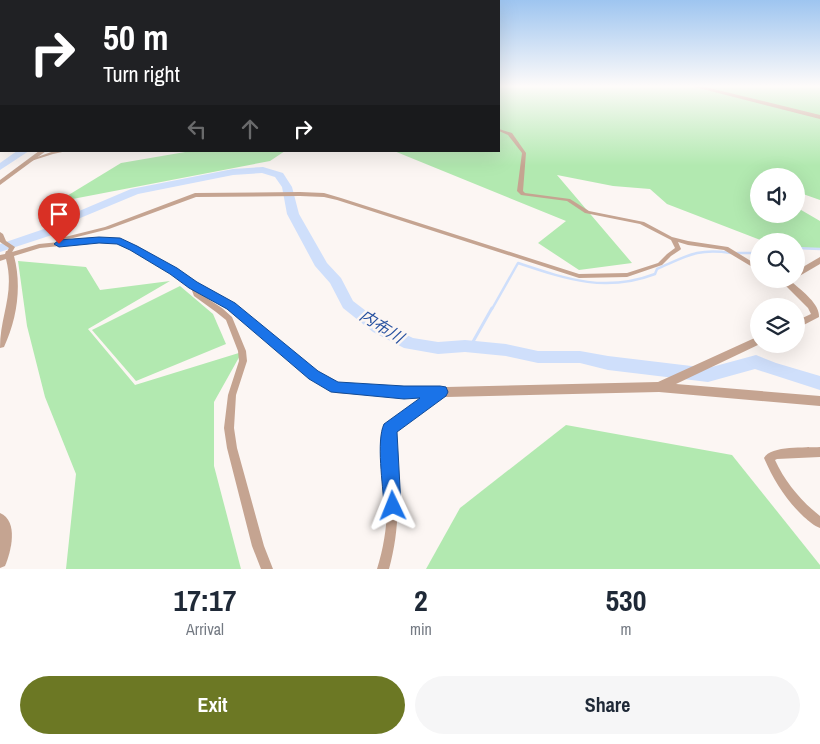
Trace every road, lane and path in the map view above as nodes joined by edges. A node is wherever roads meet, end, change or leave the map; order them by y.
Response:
1 (802, 113) edge
2 (820, 117) edge
3 (500, 130) edge
4 (42, 152) edge
5 (58, 152) edge
6 (32, 160) junction
7 (0, 183) edge
8 (0, 234) edge
9 (674, 240) junction
10 (59, 244) junction
11 (11, 250) junction
12 (0, 258) edge
13 (820, 260) edge
14 (750, 263) edge
15 (805, 269) edge
16 (193, 285) junction
17 (796, 288) edge
18 (805, 298) edge
19 (805, 298) edge
20 (805, 320) edge
21 (0, 344) edge
22 (750, 344) edge
23 (701, 367) joint
24 (677, 378) joint
25 (659, 387) junction
26 (440, 392) junction
27 (820, 401) edge
28 (820, 452) edge
29 (0, 520) edge
30 (820, 524) edge
31 (0, 561) edge
32 (267, 569) edge
33 (383, 569) edge

1 - 2 street
3 - 9 street
4 - 6 street
5 - 6 street
6 - 7 street
8 - 11 street
9 - 10 street
9 - 14 street
10 - 11 street
10 - 16 street
11 - 12 street
11 - 21 street
13 - 15 street
16 - 26 street
16 - 32 street
17 - 19 street
18 - 20 street
22 - 23 street
23 - 24 street
24 - 25 street
25 - 26 street
25 - 27 street
26 - 33 street
28 - 30 street
29 - 31 street

